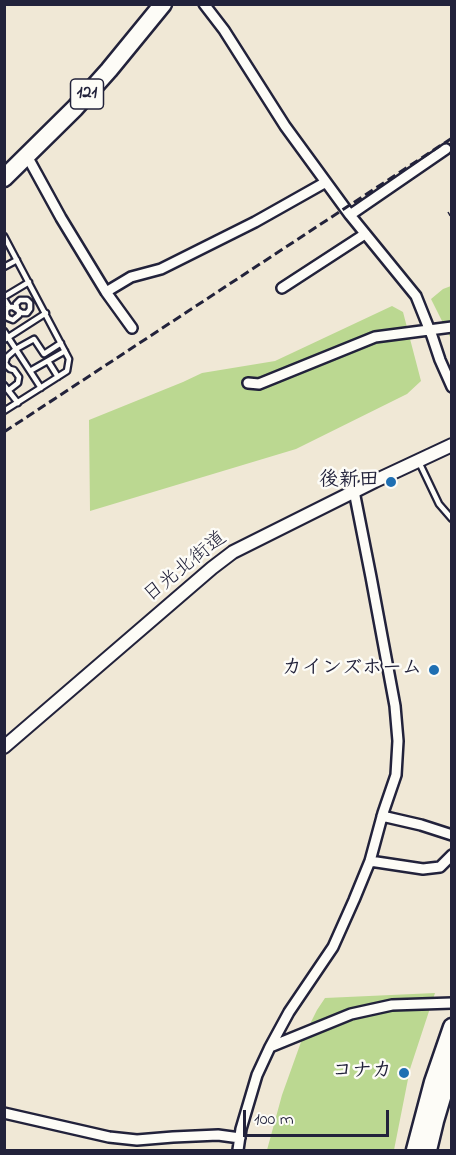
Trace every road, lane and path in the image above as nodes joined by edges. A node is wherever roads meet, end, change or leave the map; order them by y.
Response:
1 (163, 4) edge
2 (204, 4) edge
3 (446, 149) dead end
4 (27, 156) junction
5 (4, 178) edge
6 (326, 182) junction
7 (448, 212) dead end
8 (350, 215) junction
9 (452, 219) edge
10 (365, 234) junction
11 (4, 236) edge
12 (7, 245) edge
13 (17, 260) junction
14 (4, 267) edge
15 (29, 282) junction
16 (282, 288) dead end
17 (106, 292) junction
18 (4, 298) edge
19 (9, 307) junction
20 (18, 310) junction
21 (28, 312) junction
22 (46, 313) junction
23 (33, 321) junction
24 (452, 327) edge
25 (132, 328) dead end
26 (429, 329) junction
27 (4, 331) edge
28 (6, 339) edge
29 (61, 343) junction
30 (16, 350) junction
31 (65, 351) junction
32 (48, 361) junction
33 (30, 371) junction
34 (58, 377) junction
35 (248, 383) dead end
36 (4, 385) edge
37 (452, 387) edge
38 (41, 388) junction
39 (9, 390) junction
40 (18, 403) junction
41 (4, 411) edge
42 (452, 445) edge
43 (418, 460) junction
44 (354, 491) junction
45 (452, 519) edge
46 (4, 747) edge
47 (382, 816) junction
48 (452, 835) edge
49 (452, 855) edge
50 (370, 861) junction
51 (452, 1003) edge
52 (452, 1027) edge
53 (270, 1047) junction
54 (452, 1064) edge
55 (4, 1113) edge
56 (240, 1138) junction
57 (238, 1150) edge
58 (415, 1150) edge
59 (428, 1150) edge

1 - 4 highway, 121
2 - 6 street
3 - 8 street
4 - 5 highway, 121
4 - 17 street
6 - 8 street
6 - 17 street
7 - 9 path
8 - 10 street
10 - 16 street
10 - 26 street
11 - 12 lane
12 - 13 lane
13 - 14 lane
13 - 15 lane
15 - 18 lane
15 - 22 lane
17 - 25 street
18 - 19 lane
19 - 20 lane
19 - 20 lane
20 - 21 lane
20 - 21 lane
21 - 23 lane
22 - 23 lane
22 - 29 lane
23 - 28 lane
24 - 26 street
26 - 35 street
26 - 37 street
27 - 28 lane
28 - 30 lane
29 - 30 lane
29 - 31 lane
30 - 33 lane
30 - 39 lane
31 - 32 lane
31 - 34 lane
32 - 33 lane
32 - 34 lane
33 - 38 lane
34 - 38 lane
36 - 39 lane
38 - 40 lane
39 - 40 lane
40 - 41 lane
42 - 43 street, 日光北街道
43 - 44 street, 日光北街道
43 - 45 lane
44 - 46 street, 日光北街道
44 - 47 street
47 - 48 street
47 - 50 street
49 - 50 street
50 - 53 street
51 - 53 street
52 - 58 highway
53 - 56 street
54 - 59 highway
55 - 56 street
56 - 57 street

